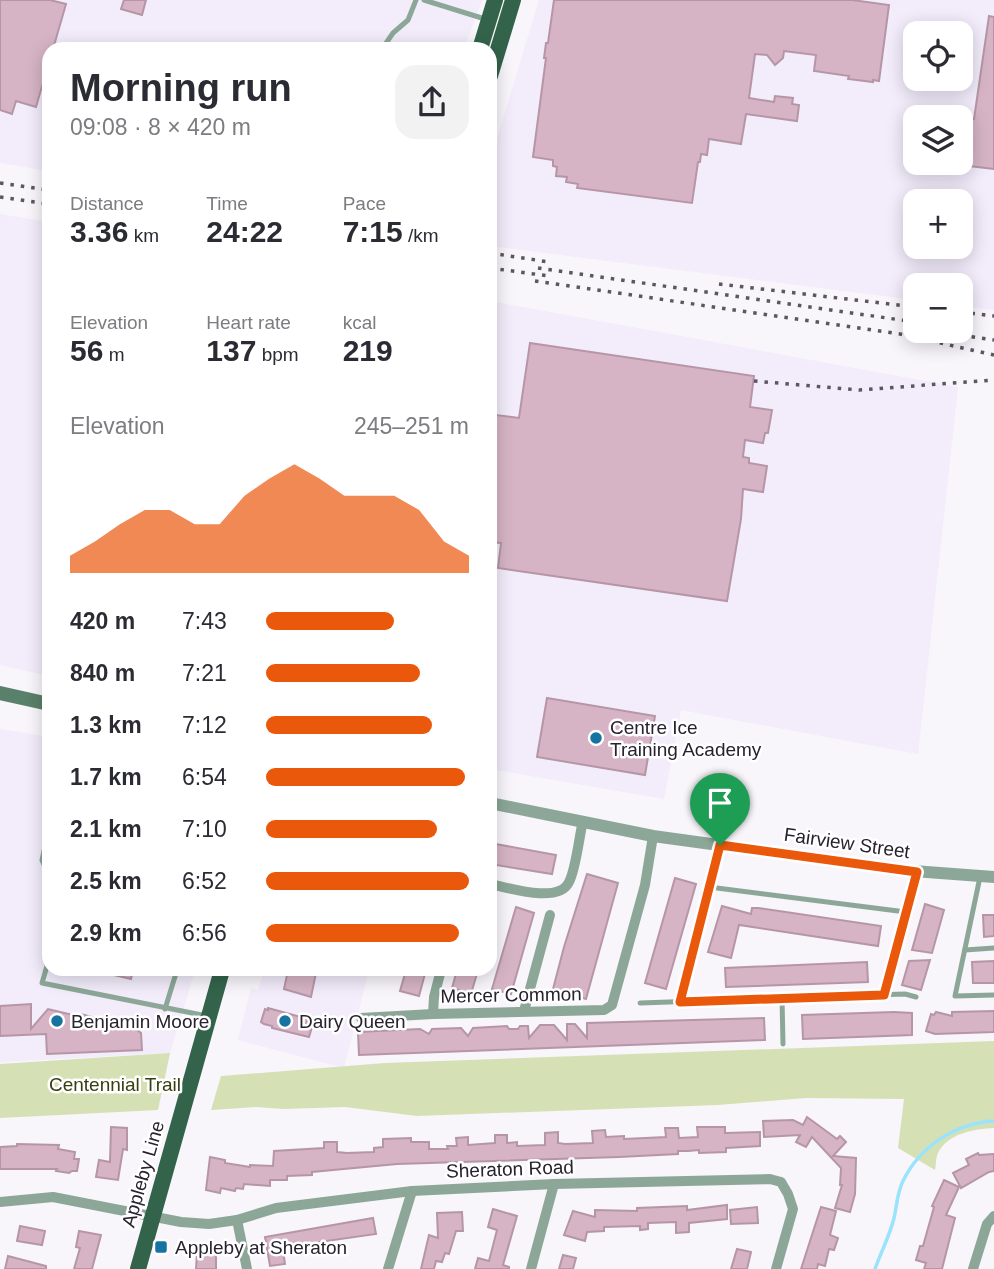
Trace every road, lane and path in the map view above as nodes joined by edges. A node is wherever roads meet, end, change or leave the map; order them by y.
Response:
1 (416, 0) edge
2 (424, 0) edge
3 (495, 0) edge
4 (513, 0) edge
5 (488, 20) junction
6 (505, 26) junction
7 (387, 42) edge
8 (482, 42) edge
9 (497, 53) edge
10 (0, 693) edge
11 (42, 702) edge
12 (497, 804) edge
13 (583, 821) junction
14 (653, 836) junction
15 (720, 845) junction
16 (917, 872) junction
17 (980, 877) junction
18 (994, 877) edge
19 (497, 885) edge
20 (709, 887) junction
21 (906, 912) junction
22 (550, 915) dead end
23 (994, 948) edge
24 (965, 950) junction
25 (44, 976) edge
26 (175, 976) edge
27 (220, 976) edge
28 (440, 976) edge
29 (884, 995) junction
30 (994, 995) edge
31 (916, 997) dead end
32 (782, 998) junction
33 (680, 1002) junction
34 (640, 1003) dead end
35 (165, 1009) junction
36 (524, 1011) junction
37 (433, 1014) junction
38 (208, 1017) junction
39 (361, 1018) dead end
40 (783, 1044) dead end
41 (554, 1184) junction
42 (412, 1191) junction
43 (0, 1202) edge
44 (994, 1216) edge
45 (152, 1217) junction
46 (237, 1220) junction
47 (138, 1269) edge
48 (247, 1269) edge
49 (388, 1269) edge
50 (531, 1269) edge
51 (776, 1269) edge
52 (973, 1269) edge

1 - 7 lane
2 - 5 lane
3 - 5 main road
4 - 6 main road
5 - 6 lane
5 - 8 main road
6 - 9 main road
10 - 11 main road
12 - 13 street, Fairview Street
13 - 14 street, Fairview Street
13 - 19 street
14 - 15 street, Fairview Street
14 - 36 street, Mercer Common
15 - 16 street, Fairview Street
15 - 20 lane
16 - 17 street, Fairview Street
16 - 21 lane
17 - 18 street, Fairview Street
17 - 24 lane
20 - 21 lane
20 - 33 lane
21 - 29 lane
22 - 36 street
23 - 24 lane
24 - 30 lane
25 - 35 lane
26 - 35 lane
27 - 38 main road, Appleby Line
28 - 37 street
29 - 31 lane
29 - 32 lane
32 - 33 lane
32 - 40 lane
33 - 34 lane
35 - 38 lane
36 - 37 street, Mercer Common
37 - 39 street, Mercer Common
38 - 45 main road, Appleby Line
41 - 42 street, Sheraton Road
41 - 50 street
41 - 51 street, Sheraton Road
42 - 46 street, Sheraton Road
42 - 49 street
43 - 45 street, Sheraton Road
44 - 52 street
45 - 46 street, Sheraton Road
45 - 47 main road, Appleby Line
46 - 48 street

